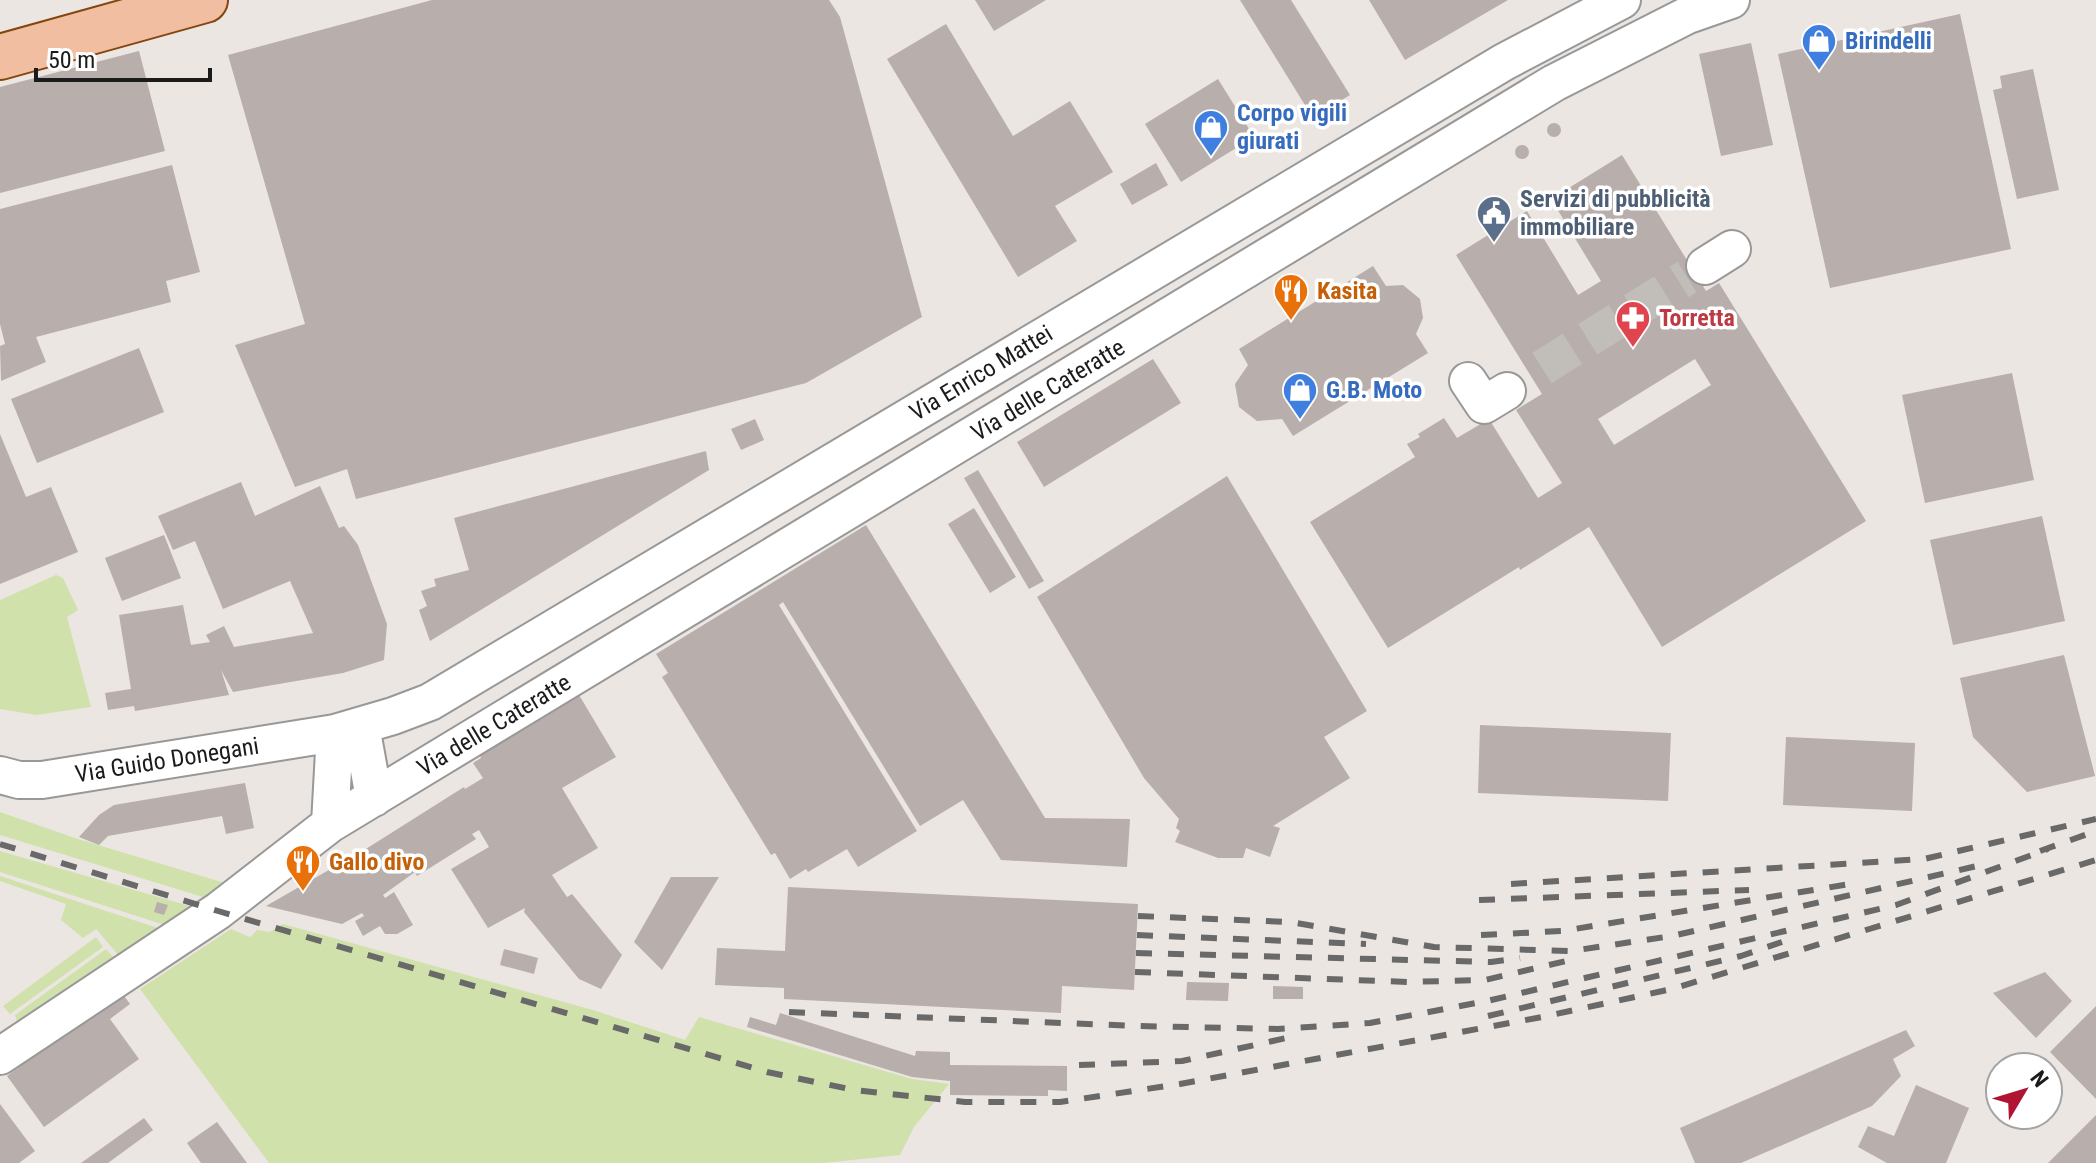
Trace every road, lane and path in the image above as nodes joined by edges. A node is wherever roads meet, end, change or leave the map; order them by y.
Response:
1 (205, 0) edge
2 (214, 0) edge
3 (240, 0) edge
4 (1622, 0) edge
5 (1731, 0) edge
6 (0, 57) edge
7 (1468, 381) dead end
8 (1507, 391) tunnel mouth
9 (348, 730) junction
10 (265, 744) junction
11 (0, 775) edge
12 (374, 798) junction
13 (331, 809) junction
14 (3, 1047) edge

1 - 6 main road
2 - 3 main road
4 - 9 street, Via Enrico Mattei
5 - 12 street, Via delle Cateratte
7 - 8 street
9 - 10 street, Via Guido Donegani
9 - 12 street
9 - 13 street
10 - 11 street, Via Guido Donegani
10 - 13 street
12 - 13 street, Via delle Cateratte
13 - 14 street, Via delle Cateratte

